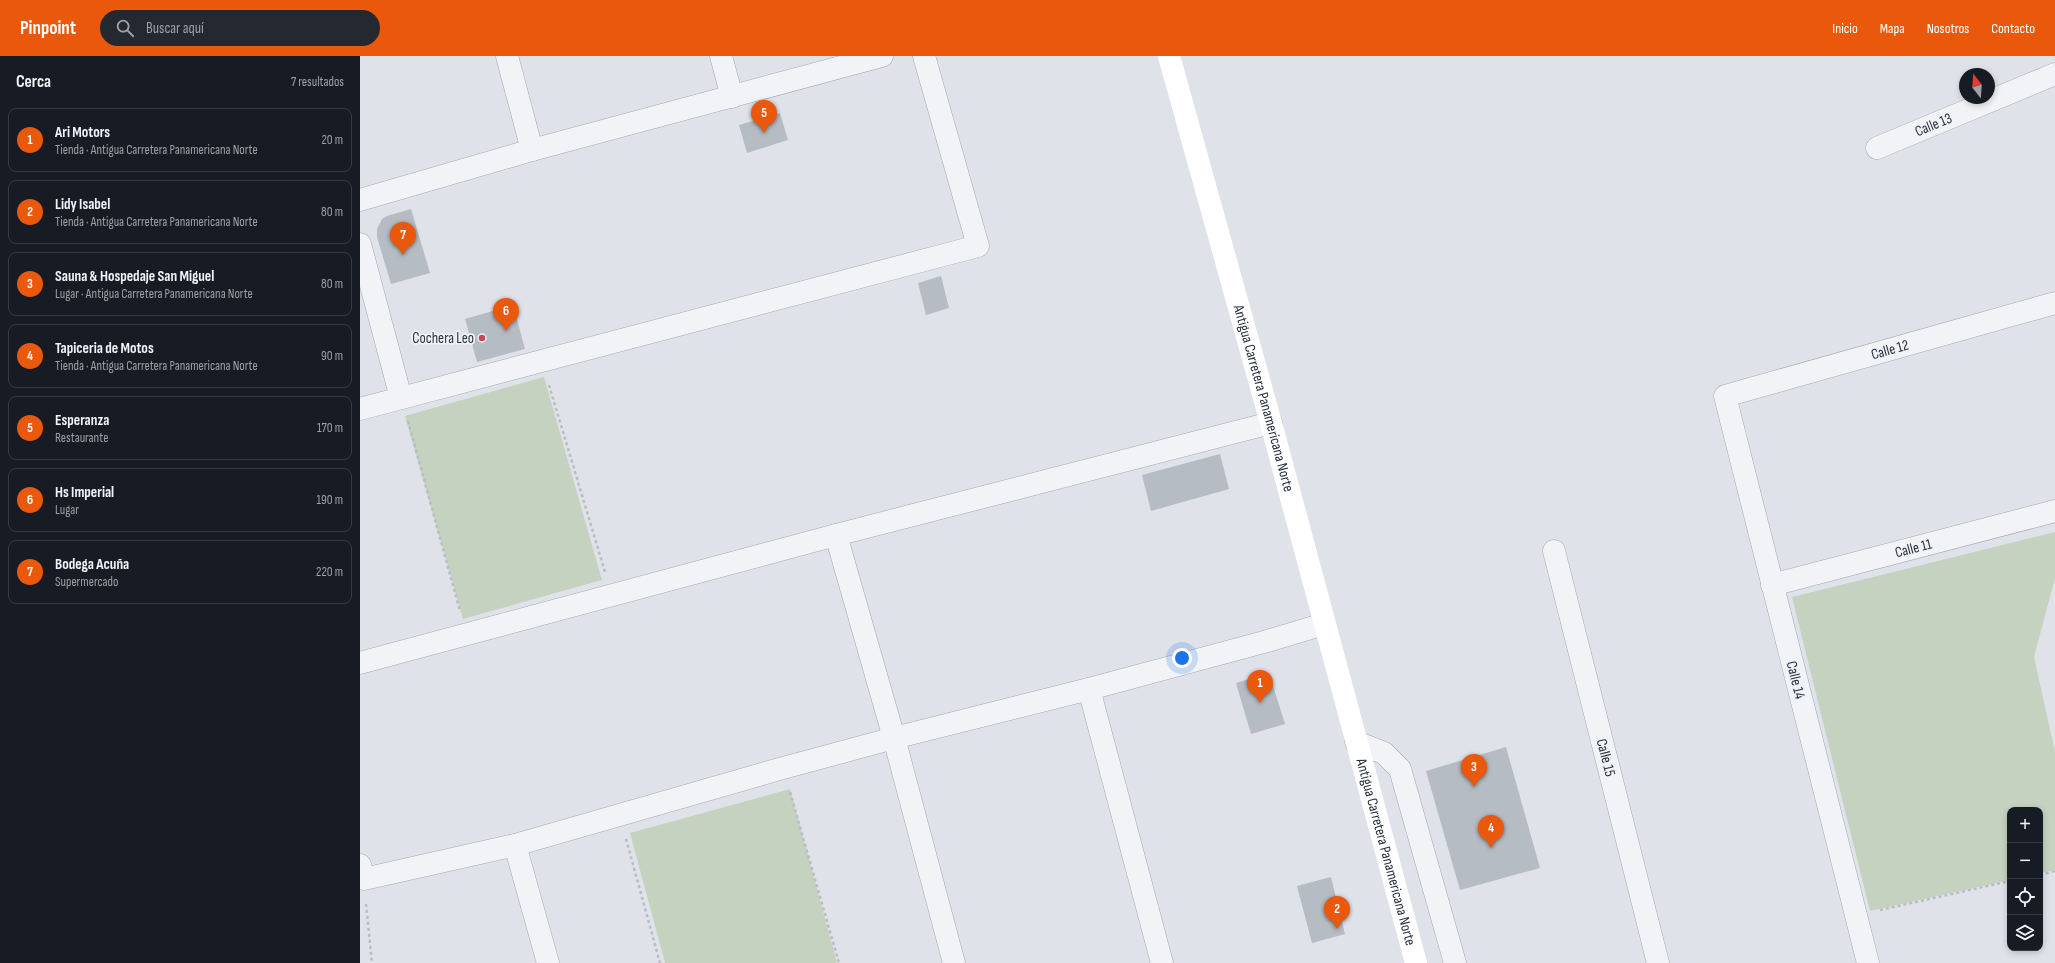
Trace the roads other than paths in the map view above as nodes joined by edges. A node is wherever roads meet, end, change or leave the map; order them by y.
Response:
1 (507, 56) edge
2 (721, 56) edge
3 (882, 56) edge
4 (924, 56) edge
5 (1169, 56) edge
6 (2055, 74) edge
7 (732, 97) junction
8 (1877, 148) dead end
9 (532, 150) junction
10 (360, 200) edge
11 (360, 244) edge
12 (2055, 303) edge
13 (1724, 396) joint
14 (401, 398) junction
15 (360, 409) edge
16 (1272, 423) junction
17 (2055, 512) edge
18 (836, 535) junction
19 (1554, 551) dead end
20 (1772, 585) junction
21 (1324, 624) junction
22 (360, 663) edge
23 (1089, 689) junction
24 (894, 738) junction
25 (1356, 742) junction
26 (515, 845) junction
27 (362, 872) edge
28 (548, 963) edge
29 (954, 963) edge
30 (1162, 963) edge
31 (1416, 963) edge
32 (1455, 963) edge
33 (1658, 963) edge
34 (1868, 963) edge

1 - 9 street
2 - 7 street
3 - 7 street
4 - 14 street
5 - 16 main road, Antigua Carretera Panamericana Norte
6 - 8 street, Calle 13
7 - 9 street
9 - 10 street
11 - 14 street
12 - 13 street, Calle 12
13 - 20 street, Calle 14
14 - 15 street
16 - 18 street
16 - 21 main road, Antigua Carretera Panamericana Norte
17 - 20 street, Calle 11
18 - 22 street
18 - 24 street
19 - 33 street, Calle 15
20 - 34 street, Calle 14
21 - 23 street
21 - 25 main road, Antigua Carretera Panamericana Norte
23 - 24 street
23 - 30 street
24 - 26 street
24 - 29 street
25 - 31 main road, Antigua Carretera Panamericana Norte
25 - 32 street, Antigua Carretera Panamericana Norte
26 - 27 street
26 - 28 street

